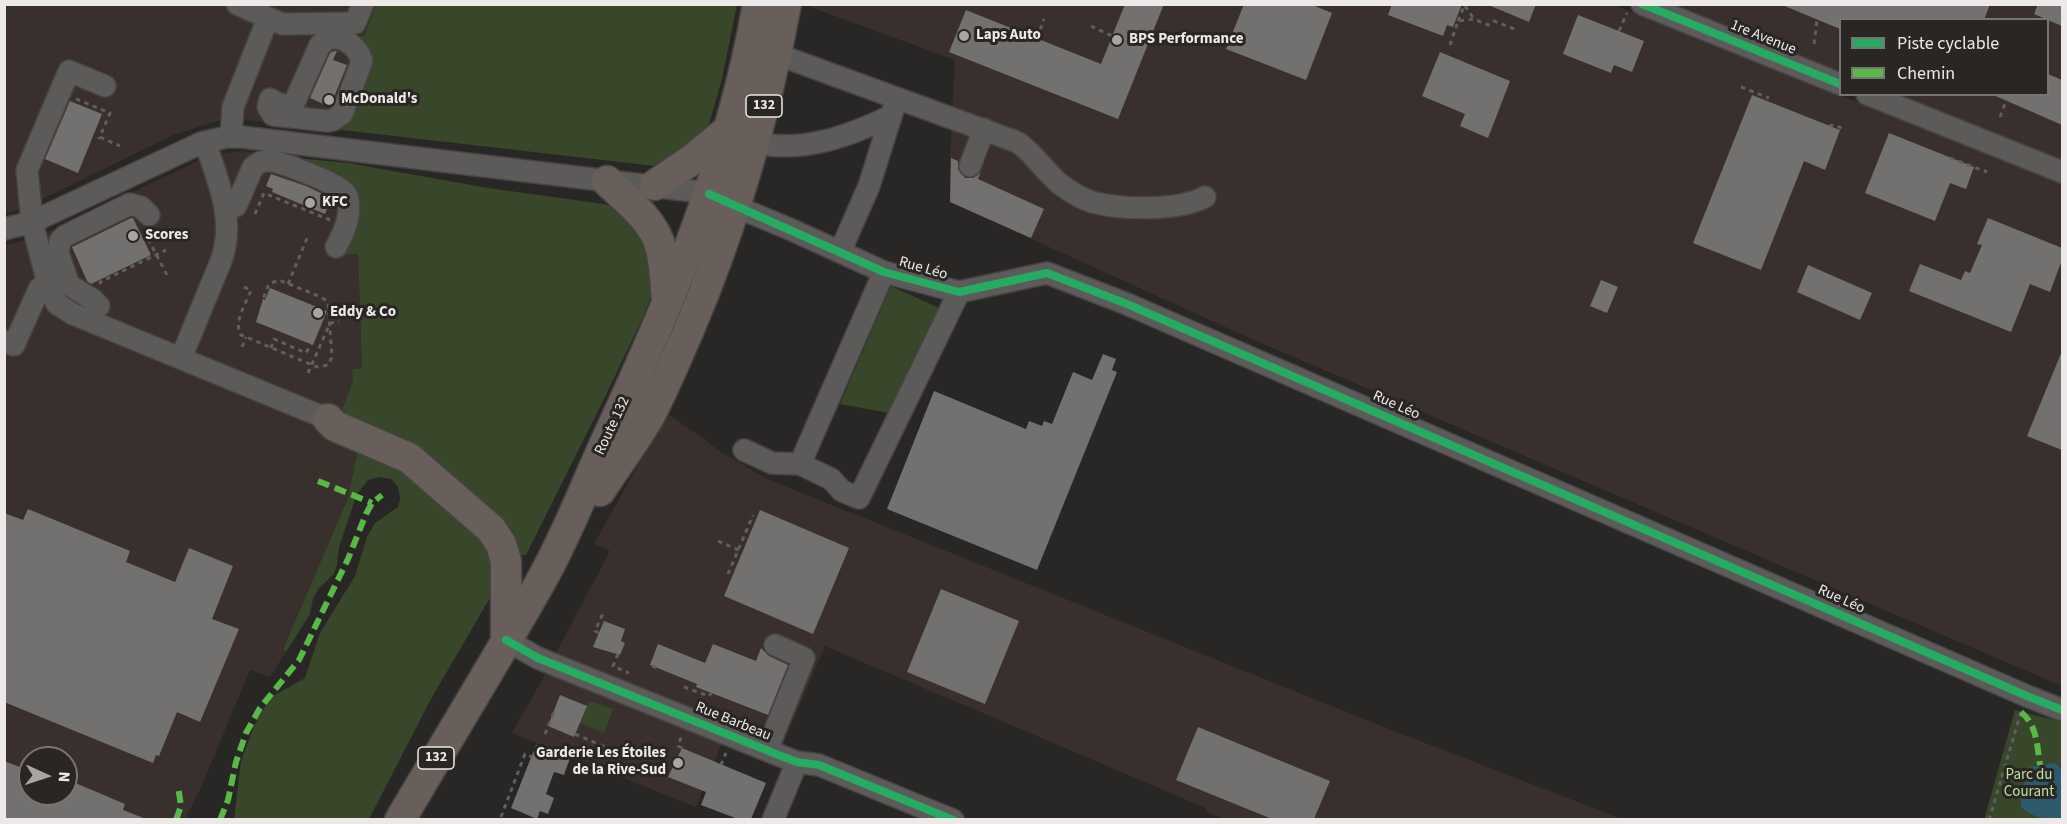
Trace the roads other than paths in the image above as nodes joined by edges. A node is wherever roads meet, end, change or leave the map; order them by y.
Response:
1 (237, 4) edge
2 (363, 4) edge
3 (758, 4) edge
4 (786, 4) edge
5 (1642, 4) edge
6 (268, 18) junction
7 (776, 54) junction
8 (1839, 84) edge
9 (105, 86) dead end
10 (1872, 96) edge
11 (270, 99) joint
12 (894, 108) junction
13 (984, 129) junction
14 (728, 130) junction
15 (231, 137) junction
16 (205, 142) junction
17 (754, 142) junction
18 (970, 166) dead end
19 (2062, 172) edge
20 (607, 181) junction
21 (655, 185) junction
22 (1205, 196) dead end
23 (722, 200) junction
24 (236, 206) dead end
25 (145, 220) road end
26 (32, 222) junction
27 (4, 229) edge
28 (336, 247) dead end
29 (840, 252) junction
30 (884, 272) junction
31 (47, 282) junction
32 (959, 292) junction
33 (668, 305) junction
34 (99, 306) dead end
35 (4, 341) edge
36 (181, 358) junction
37 (328, 419) joint
38 (744, 450) dead end
39 (800, 464) junction
40 (542, 579) junction
41 (506, 640) junction
42 (775, 645) dead end
43 (2062, 710) edge
44 (767, 750) junction
45 (797, 762) junction
46 (400, 819) edge
47 (773, 819) edge
48 (953, 819) edge

1 - 6 street
2 - 6 street
3 - 14 highway, Route 132 / 132
4 - 7 highway, Route 132 / 132
5 - 8 street, 1re Avenue
6 - 15 street
7 - 12 street
7 - 17 highway, Route 132 / 132
9 - 26 street
10 - 19 street
11 - 11 street
12 - 13 street
12 - 17 street
12 - 29 street
13 - 18 street
13 - 22 street
14 - 21 highway
14 - 23 highway, Route 132 / 132
15 - 16 street, Rue Léo
15 - 20 street, Rue Léo
16 - 26 street, Rue Léo
16 - 36 street
17 - 23 highway, Route 132 / 132
20 - 21 street, Rue Léo
20 - 33 highway
21 - 23 street, Rue Léo
23 - 29 street, Rue Léo
23 - 33 highway, Route 132 / 132
23 - 40 highway, Route 132 / 132
24 - 28 street
25 - 34 street
26 - 27 street, Rue Léo
26 - 31 street
29 - 30 street, Rue Léo
30 - 32 street, Rue Léo
30 - 39 street
31 - 35 street
31 - 36 street
32 - 39 street
32 - 43 street, Rue Léo
33 - 40 highway, Route 132 / 132
36 - 37 street
37 - 41 highway
38 - 39 street
40 - 41 highway, Route 132 / 132
41 - 44 street, Rue Barbeau
41 - 46 highway, Route 132 / 132
42 - 44 street
44 - 45 street, Rue Barbeau
45 - 47 street
45 - 48 street, Rue Barbeau

